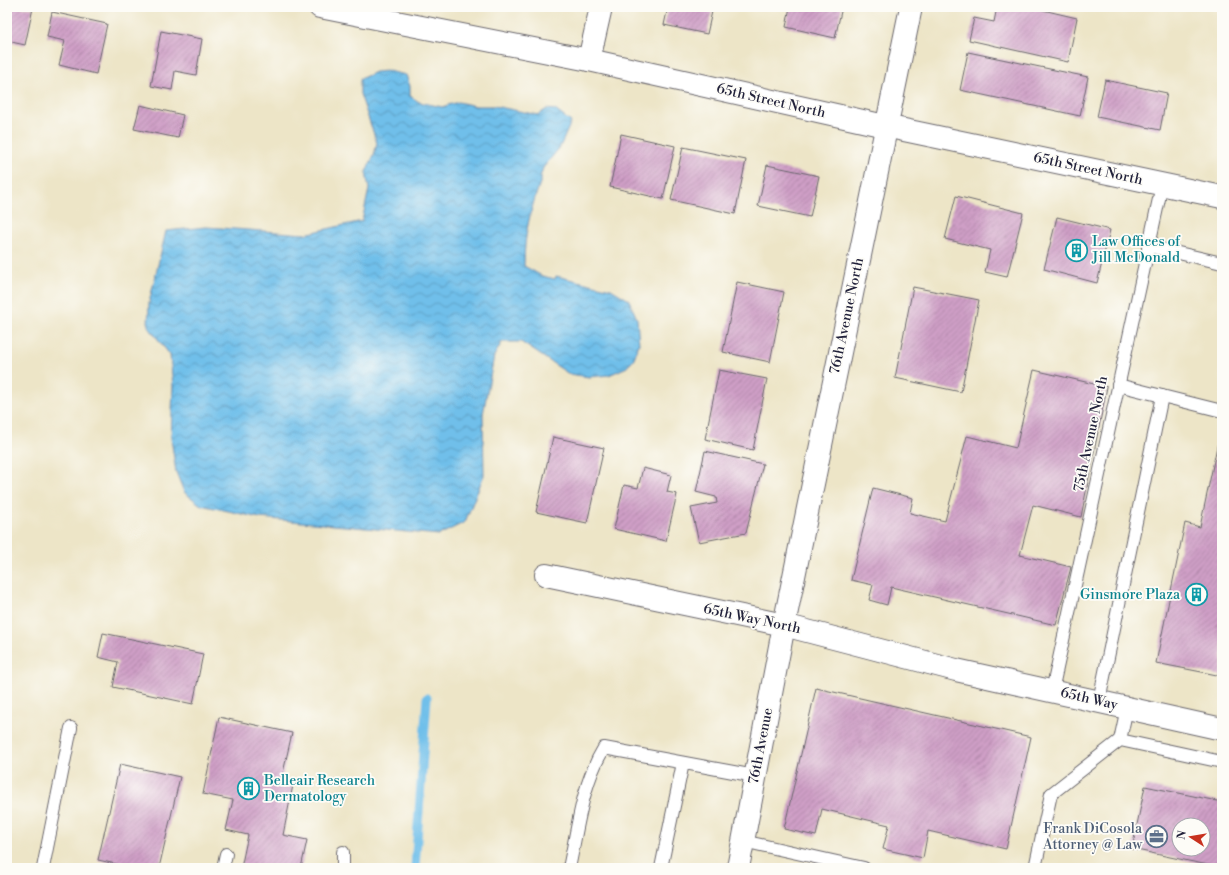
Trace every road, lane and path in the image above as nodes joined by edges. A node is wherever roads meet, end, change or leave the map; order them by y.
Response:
1 (320, 7) edge
2 (601, 7) edge
3 (911, 7) edge
4 (589, 60) junction
5 (885, 126) junction
6 (1162, 185) junction
7 (1222, 197) edge
8 (1148, 246) junction
9 (1222, 263) edge
10 (1118, 385) junction
11 (1162, 396) junction
12 (1222, 411) edge
13 (546, 575) dead end
14 (784, 625) junction
15 (956, 670) joint
16 (1052, 691) junction
17 (1099, 701) junction
18 (1127, 708) junction
19 (71, 728) dead end
20 (1222, 729) edge
21 (1120, 740) junction
22 (1222, 762) edge
23 (683, 763) junction
24 (755, 776) junction
25 (743, 841) junction
26 (343, 852) dead end
27 (226, 854) dead end
28 (43, 868) edge
29 (223, 868) edge
30 (343, 868) edge
31 (569, 868) edge
32 (661, 868) edge
33 (738, 868) edge
34 (864, 868) edge
35 (1035, 868) edge

1 - 4 street, 65th Street North
2 - 4 street
3 - 5 street, 76th Avenue North
4 - 5 street, 65th Street North
5 - 6 street, 65th Street North
5 - 14 street, 76th Avenue North
6 - 7 street, 65th Street North
6 - 8 lane, 75th Avenue North
8 - 9 lane
8 - 10 lane, 75th Avenue North
10 - 11 lane
10 - 16 lane, 75th Avenue North
11 - 12 lane
11 - 17 lane
13 - 14 street, 65th Way North
14 - 15 street, 65th Way North
14 - 24 street, 76th Avenue
15 - 16 street, 65th Way
16 - 17 street, 65th Way
17 - 18 street, 65th Way
18 - 20 street, 65th Way
18 - 21 lane
19 - 28 lane
21 - 22 lane
21 - 35 lane
23 - 24 lane
23 - 31 lane
23 - 32 lane
24 - 25 street, 76th Avenue
25 - 33 street, 76th Avenue
25 - 34 lane
26 - 30 lane
27 - 29 lane

